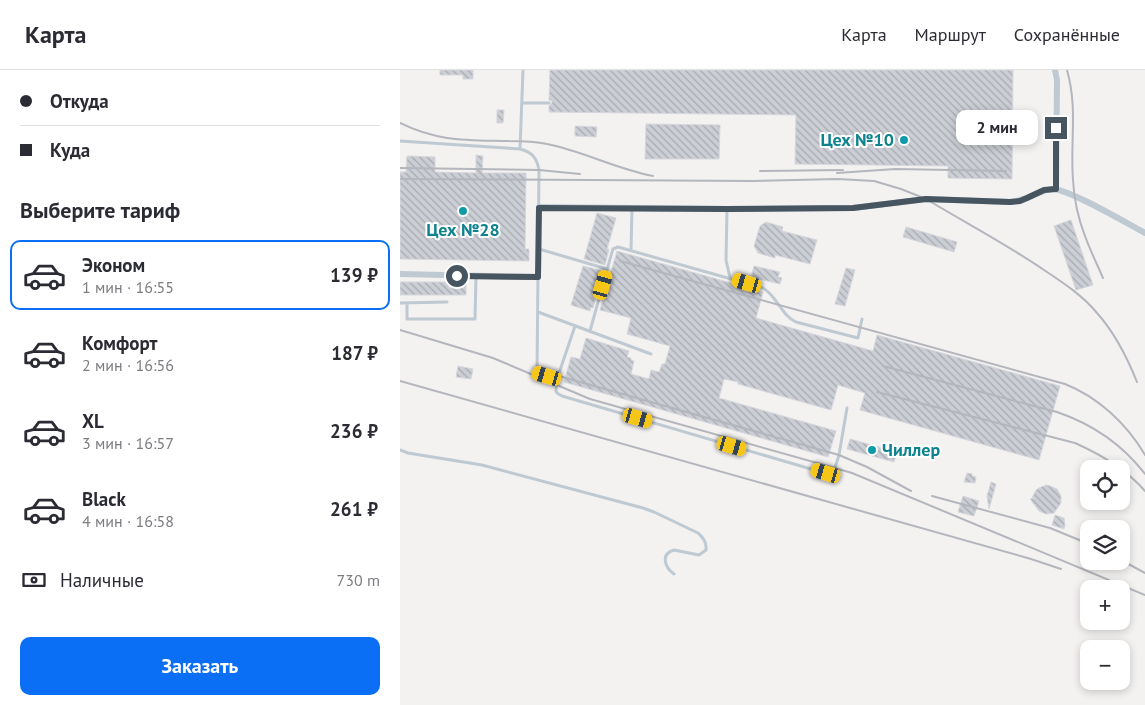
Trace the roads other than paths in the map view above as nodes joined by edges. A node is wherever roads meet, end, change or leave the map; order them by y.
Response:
1 (523, 70) edge
2 (1056, 70) edge
3 (522, 103) junction
4 (549, 103) dead end
5 (400, 141) edge
6 (520, 150) junction
7 (1056, 189) junction
8 (539, 208) junction
9 (632, 208) junction
10 (727, 209) junction
11 (1145, 233) edge
12 (539, 249) junction
13 (631, 250) junction
14 (607, 269) junction
15 (400, 274) edge
16 (476, 276) junction
17 (538, 277) junction
18 (730, 278) junction
19 (447, 302) dead end
20 (400, 303) edge
21 (407, 303) junction
22 (538, 312) junction
23 (862, 319) dead end
24 (575, 326) junction
25 (590, 331) junction
26 (651, 354) dead end
27 (557, 379) junction
28 (847, 408) dead end
29 (400, 450) edge
30 (674, 574) dead end

1 - 3 lane
2 - 7 street
3 - 4 lane
3 - 6 lane
5 - 6 lane
6 - 8 lane
7 - 10 street
7 - 11 street
8 - 9 street
8 - 12 lane
9 - 10 street
9 - 13 lane
10 - 18 lane
12 - 14 lane
12 - 17 lane
13 - 14 lane
13 - 18 lane
14 - 25 lane
15 - 16 street
16 - 17 street
16 - 21 lane
17 - 22 lane
18 - 23 lane
19 - 21 lane
20 - 21 lane
22 - 24 lane
22 - 27 lane
24 - 25 lane
24 - 27 lane
25 - 26 lane
27 - 28 lane
29 - 30 lane

